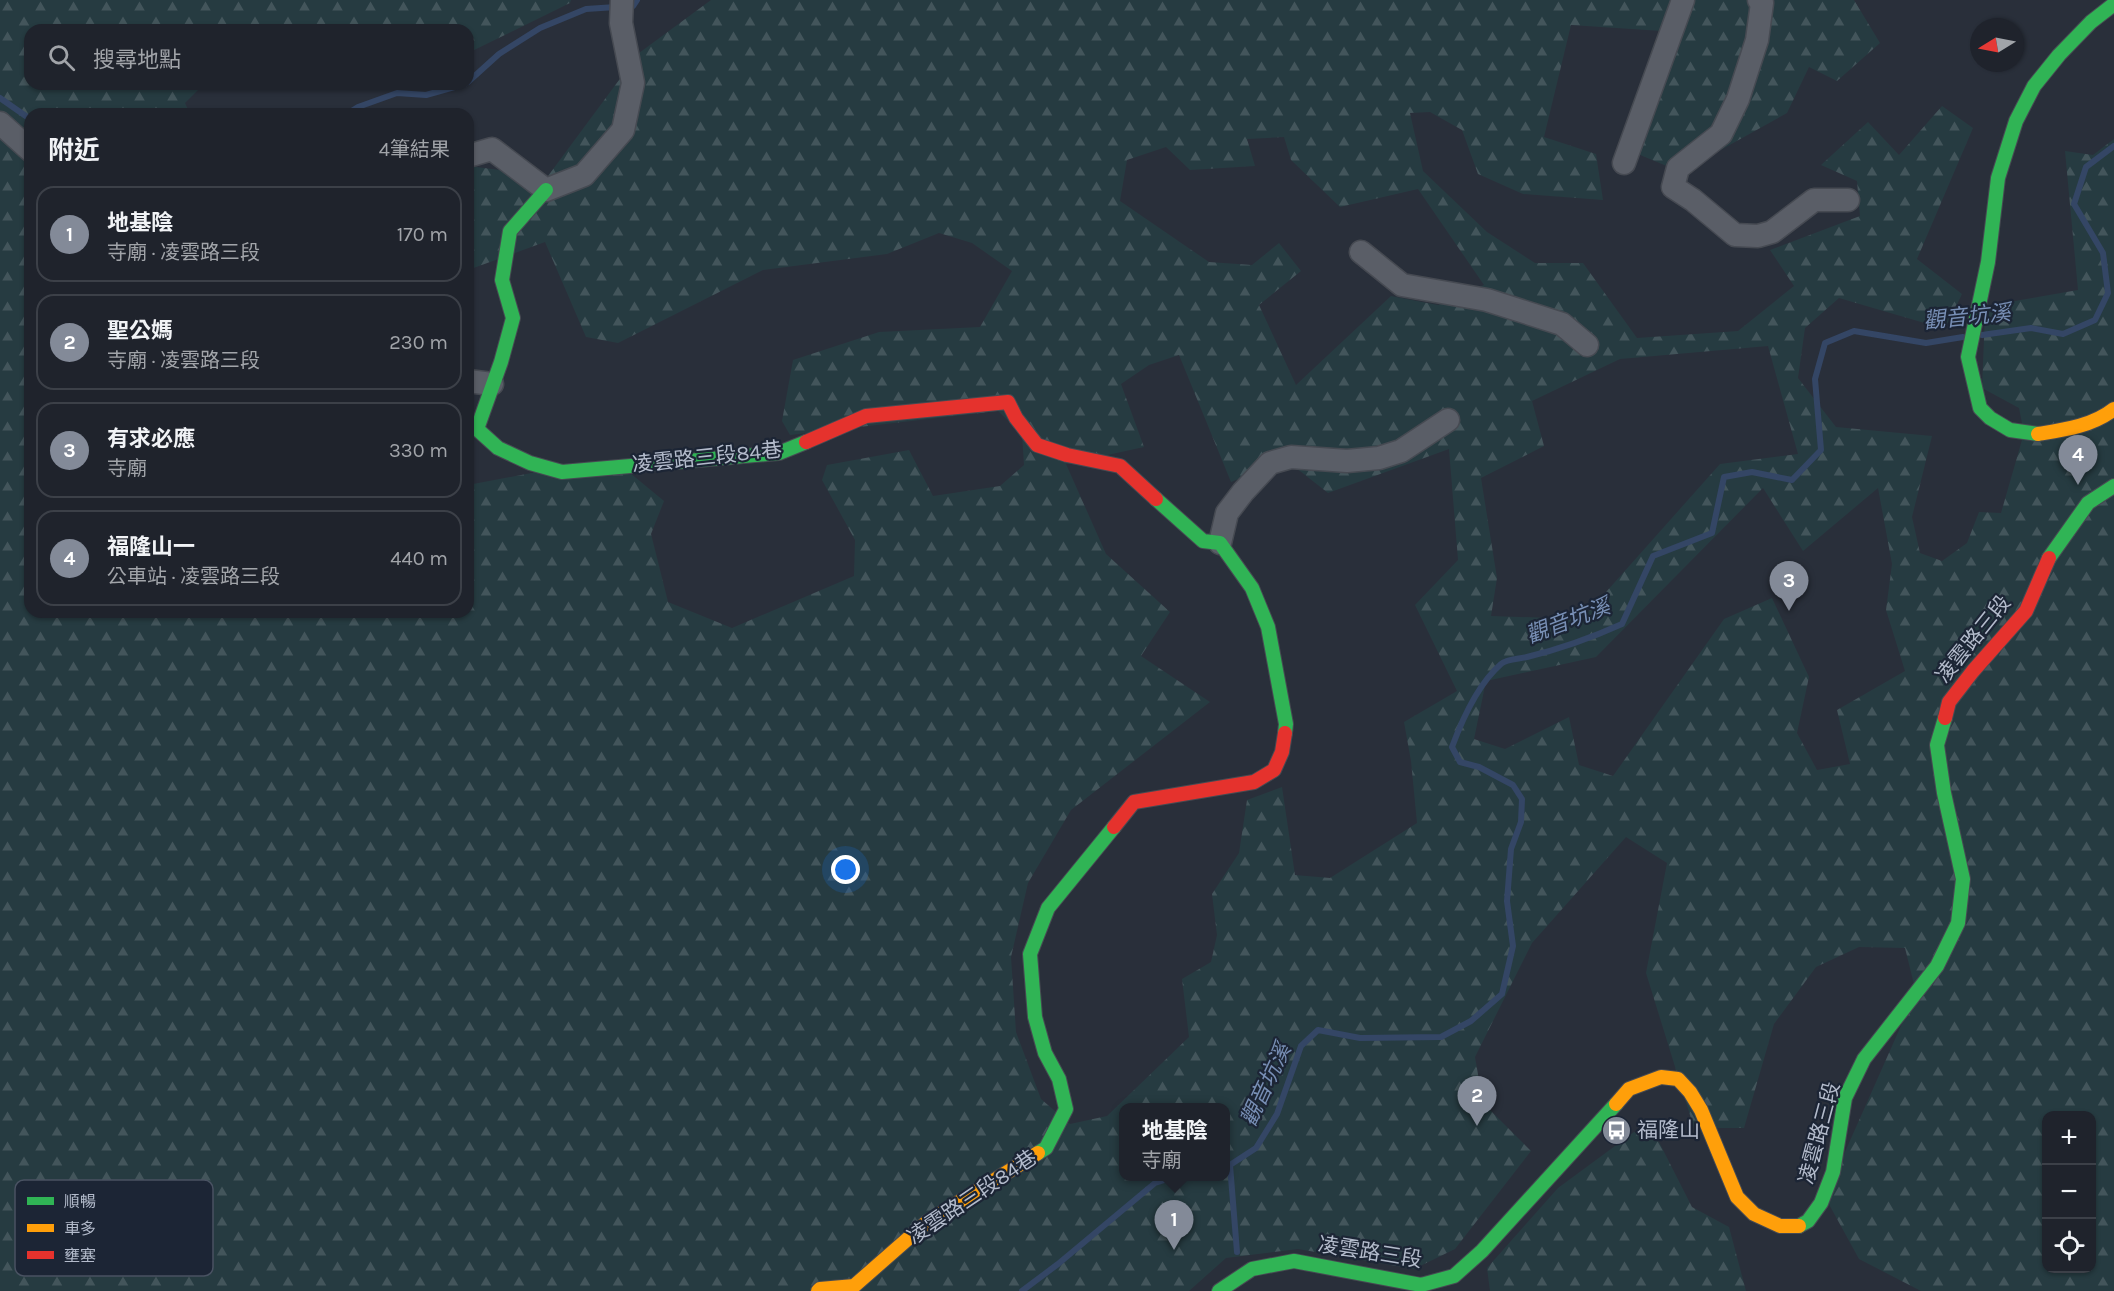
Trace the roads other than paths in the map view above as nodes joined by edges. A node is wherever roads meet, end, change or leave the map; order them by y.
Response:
1 (1683, 0) edge
2 (1760, 0) edge
3 (2114, 4) edge
4 (621, 10) edge
5 (0, 123) edge
6 (24, 145) edge
7 (474, 154) edge
8 (1624, 163) dead end
9 (546, 190) junction
10 (1848, 200) dead end
11 (1361, 252) dead end
12 (1587, 345) dead end
13 (474, 382) edge
14 (492, 384) junction
15 (2114, 409) edge
16 (1448, 420) dead end
17 (2114, 486) edge
18 (1220, 543) junction
19 (818, 1291) edge
20 (1219, 1291) edge

1 - 8 street
2 - 10 street
3 - 15 street
4 - 9 street
5 - 6 street
7 - 9 street
9 - 14 street, 凌雲路三段84巷
11 - 12 street
13 - 14 street
14 - 18 street, 凌雲路三段84巷
16 - 18 street
17 - 20 street, 凌雲路三段
18 - 19 street, 凌雲路三段84巷

